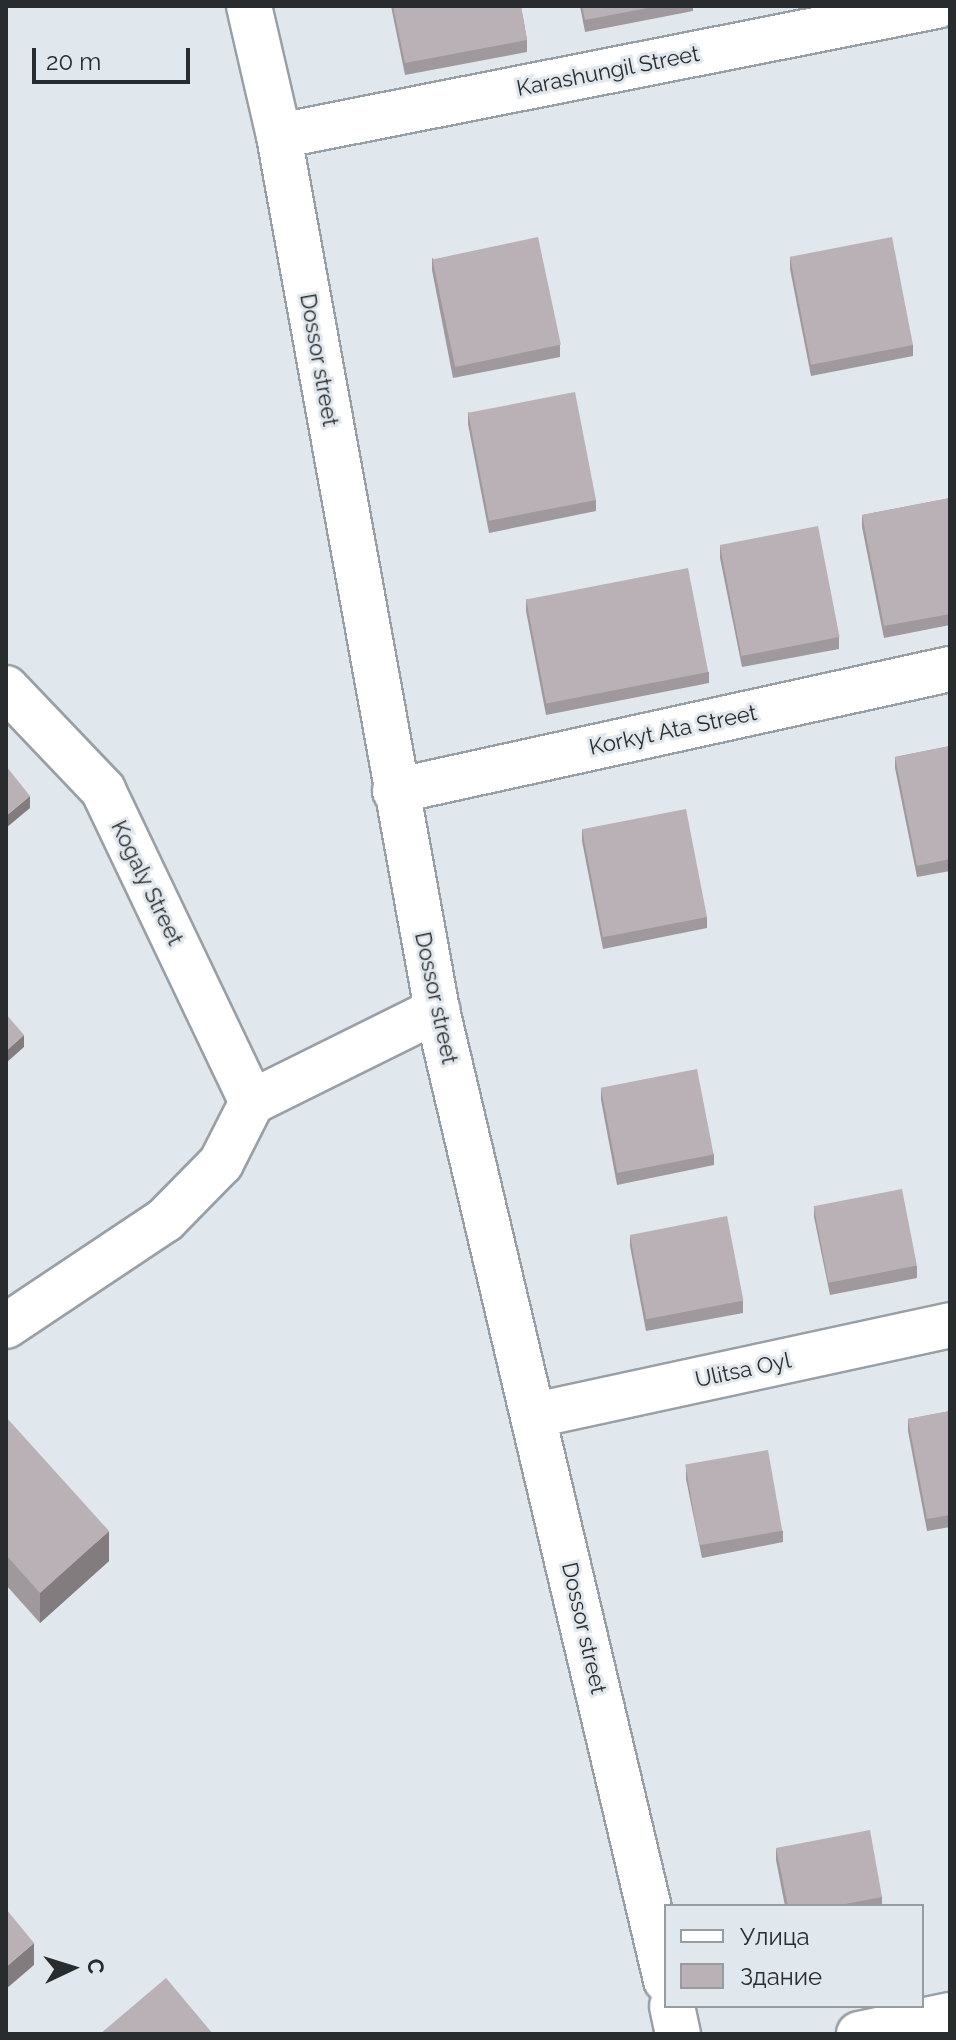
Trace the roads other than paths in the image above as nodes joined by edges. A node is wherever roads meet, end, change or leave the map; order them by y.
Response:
1 (249, 6) edge
2 (937, 6) edge
3 (279, 136) junction
4 (950, 669) edge
5 (6, 688) edge
6 (395, 791) junction
7 (437, 1010) junction
8 (252, 1102) junction
9 (950, 1325) edge
10 (6, 1326) edge
11 (535, 1415) junction
12 (664, 1971) edge
13 (672, 2008) edge
14 (950, 2015) edge
15 (678, 2034) edge
16 (859, 2034) edge

1 - 3 street, Dossor street
2 - 3 street, Karashungil Street
3 - 6 street, Dossor street
4 - 6 street, Korkyt Ata Street
5 - 8 street, Kogaly Street
6 - 7 street, Dossor street
7 - 8 street
7 - 11 street, Dossor street
8 - 10 street
9 - 11 street, Ulitsa Oyl
11 - 12 street, Dossor street
13 - 15 street
14 - 16 street

